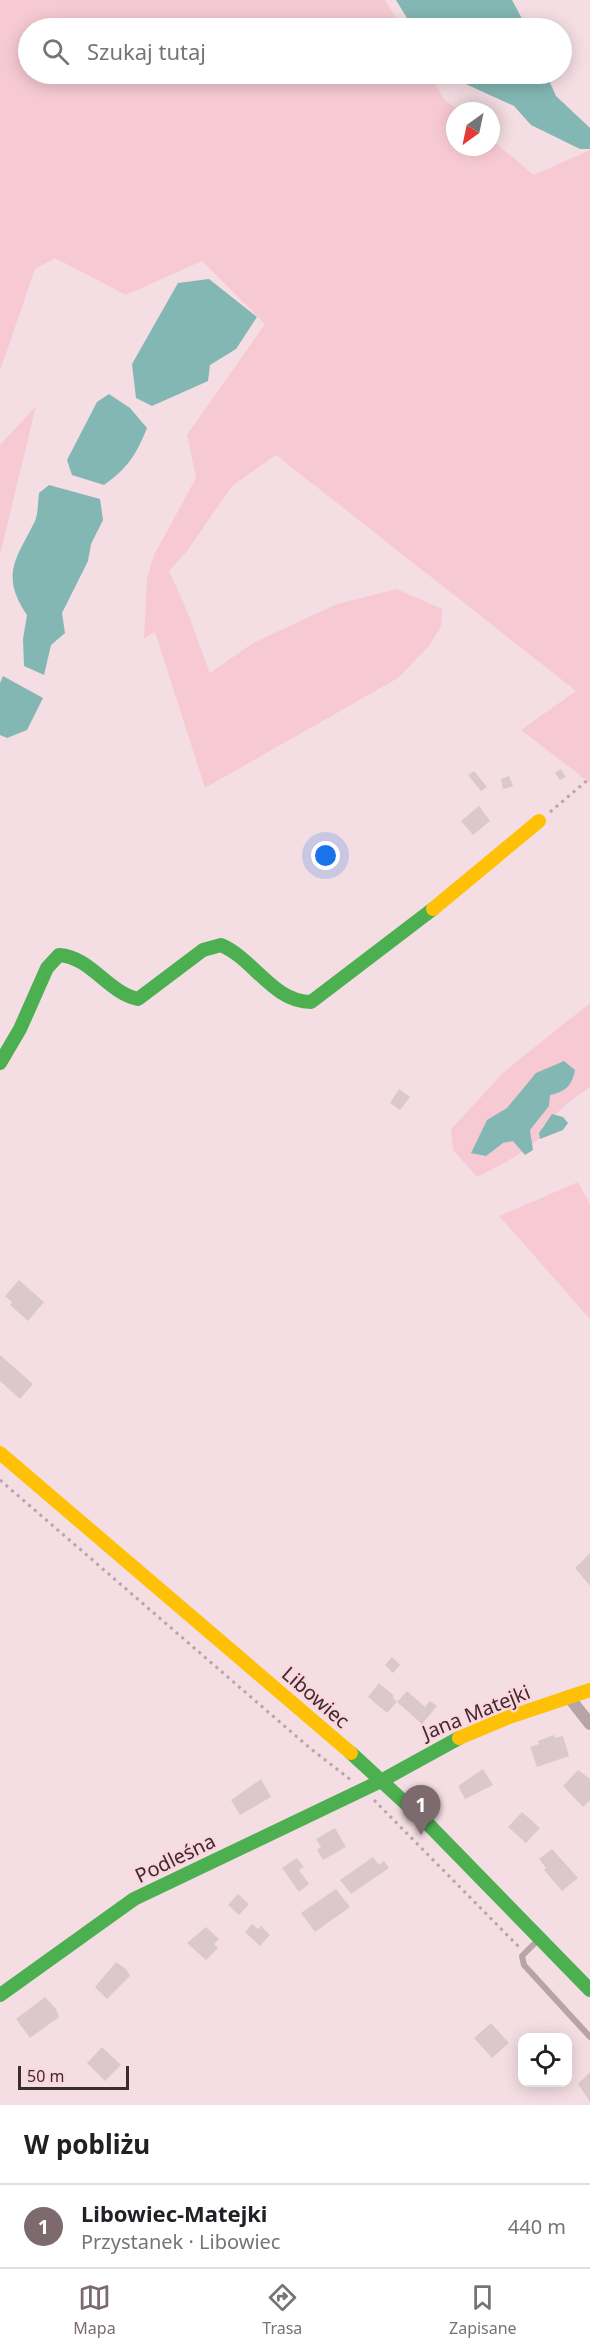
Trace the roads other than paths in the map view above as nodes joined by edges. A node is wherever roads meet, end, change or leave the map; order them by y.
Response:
1 (539, 821) road end
2 (0, 1063) edge
3 (0, 1453) edge
4 (590, 1690) edge
5 (568, 1696) junction
6 (590, 1724) edge
7 (381, 1781) junction
8 (540, 1938) junction
9 (590, 1990) edge
10 (0, 1995) edge
11 (590, 2037) edge

1 - 2 street
3 - 7 street, Libowiec
4 - 5 street, Jana Matejki
5 - 6 street
5 - 7 street, Jana Matejki
7 - 8 street, Libowiec
7 - 10 street, Podleśna
8 - 9 street, Libowiec
8 - 11 lane

